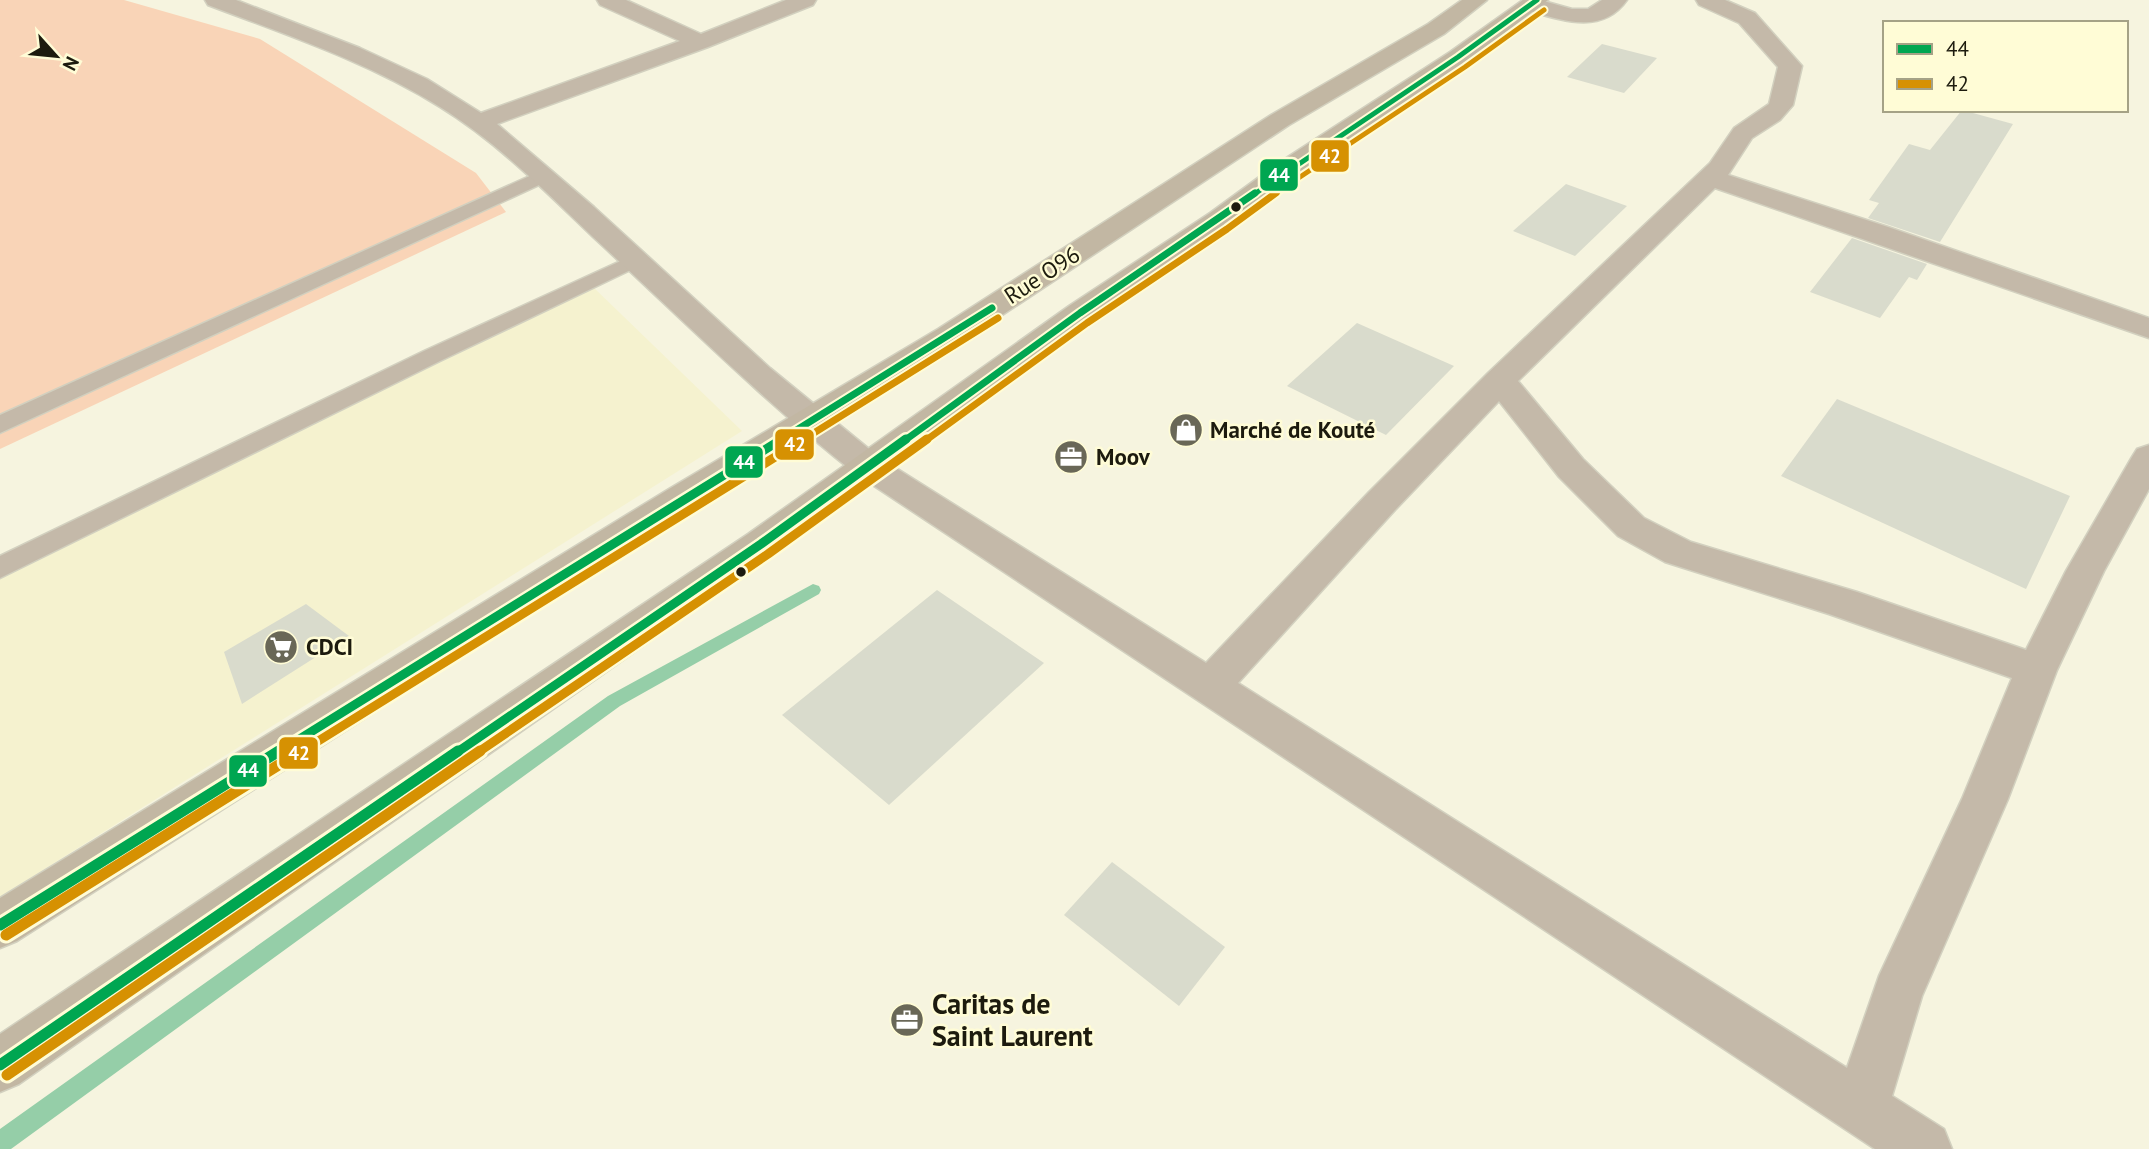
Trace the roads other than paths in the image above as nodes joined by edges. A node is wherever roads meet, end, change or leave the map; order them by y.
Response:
1 (216, 0) edge
2 (608, 0) edge
3 (805, 0) edge
4 (1476, 0) edge
5 (1616, 0) edge
6 (1707, 0) edge
7 (1534, 2) edge
8 (699, 42) junction
9 (479, 122) junction
10 (543, 176) junction
11 (1709, 177) junction
12 (636, 260) junction
13 (2149, 329) edge
14 (1500, 380) junction
15 (810, 422) junction
16 (0, 425) edge
17 (2149, 457) edge
18 (869, 467) junction
19 (0, 568) edge
20 (2036, 670) junction
21 (1209, 687) junction
22 (0, 925) edge
23 (0, 1065) edge
24 (1861, 1108) junction
25 (1924, 1149) edge

1 - 9 street
2 - 8 street
3 - 8 street
4 - 15 main road, Rue O96
5 - 7 street
6 - 11 street
7 - 18 main road
8 - 9 street
9 - 10 street
10 - 12 street
10 - 16 lane
11 - 13 street
11 - 14 street
12 - 15 street
12 - 19 lane
14 - 20 street
14 - 21 street
15 - 18 street
15 - 22 main road, Rue O96
17 - 20 street
18 - 21 street
18 - 23 main road
20 - 24 street
21 - 24 street
24 - 25 street

